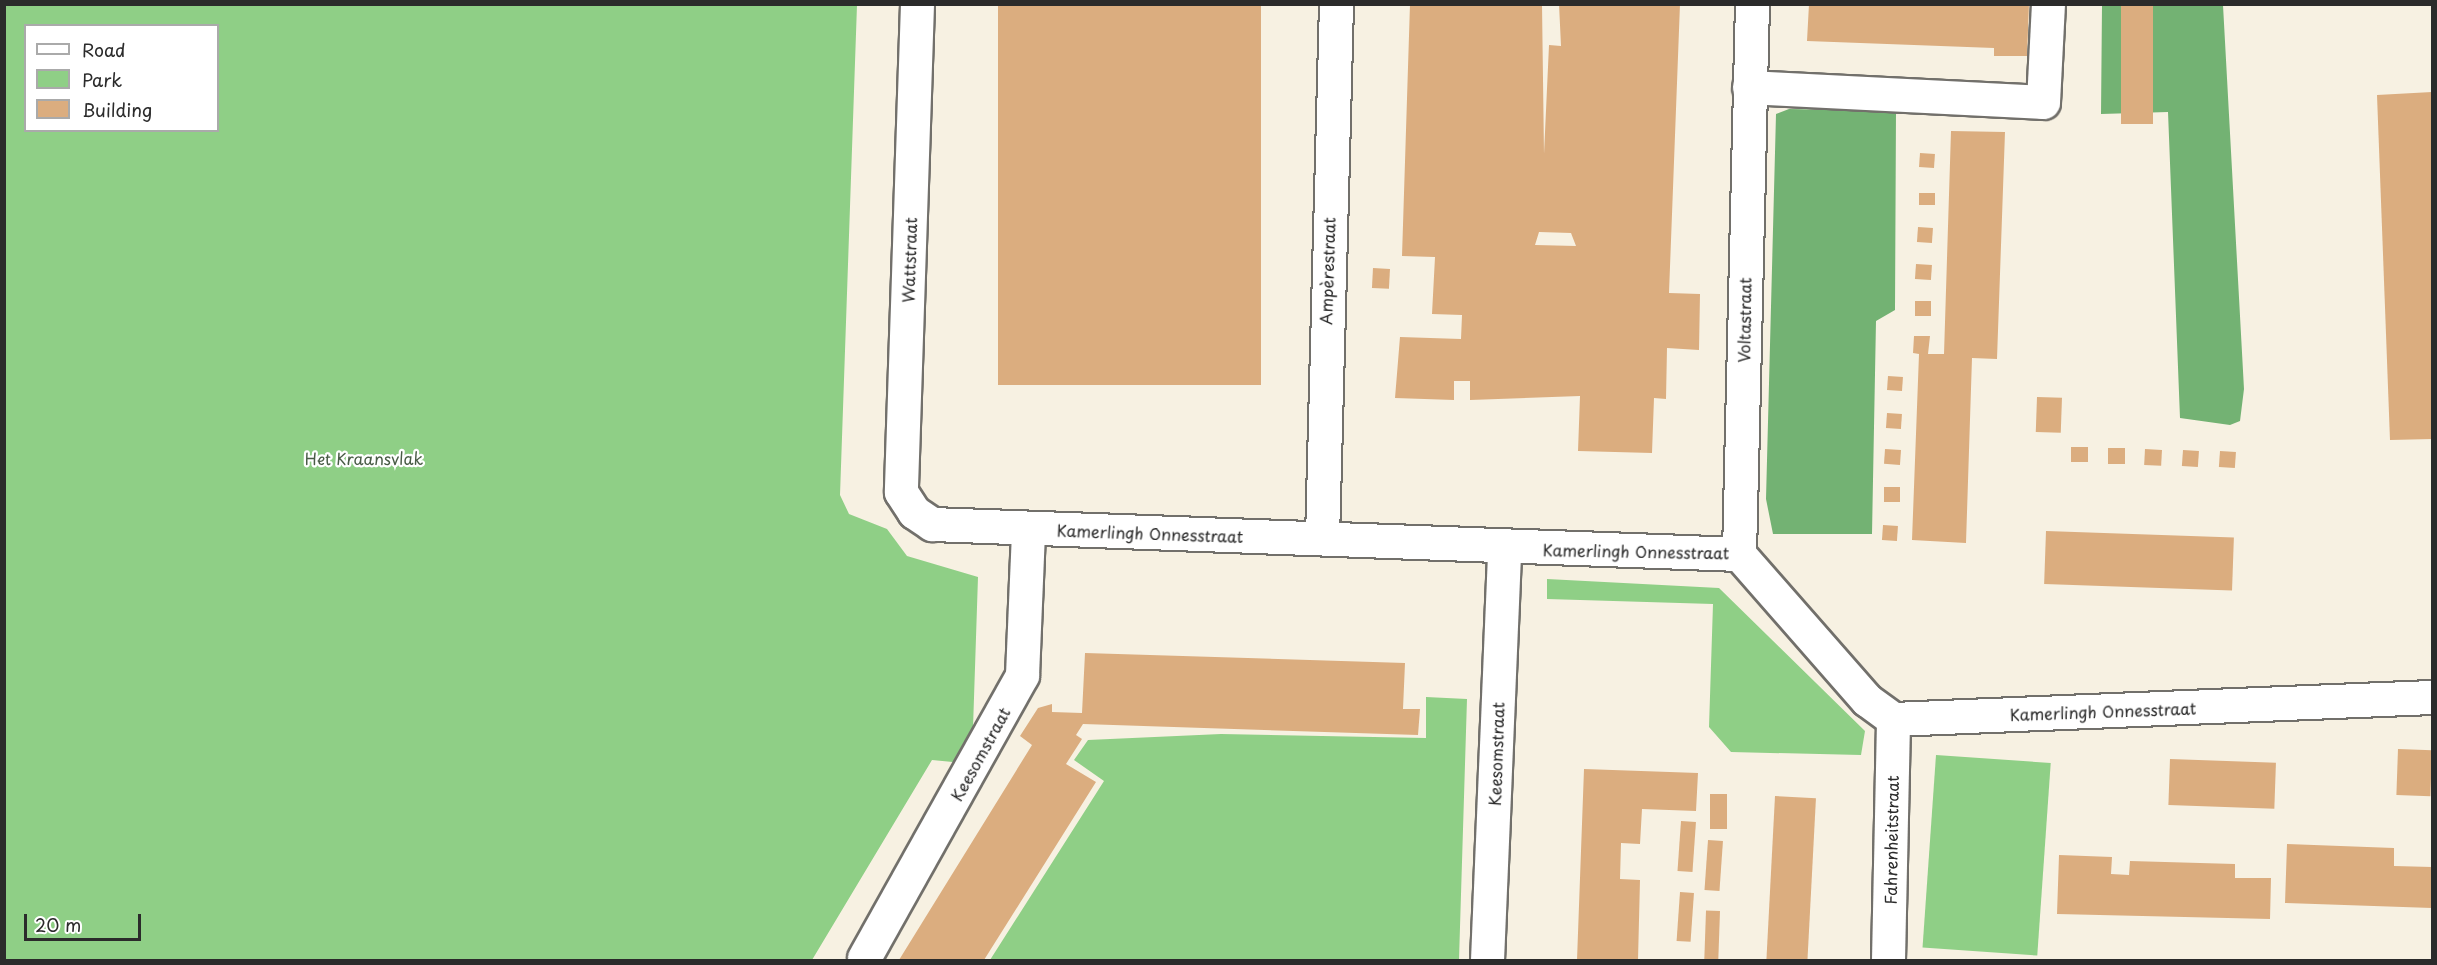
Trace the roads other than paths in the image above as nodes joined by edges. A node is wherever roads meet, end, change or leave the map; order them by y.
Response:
1 (917, 4) edge
2 (1336, 4) edge
3 (1752, 4) edge
4 (2048, 4) edge
5 (1749, 87) junction
6 (914, 512) joint
7 (1028, 529) junction
8 (1322, 538) junction
9 (1504, 548) junction
10 (1739, 554) junction
11 (2433, 697) edge
12 (1893, 719) junction
13 (864, 958) dead end
14 (1487, 960) edge
15 (1888, 960) edge

1 - 6 street, Wattstraat
2 - 8 street, Ampèrestraat
3 - 5 street, Voltastraat
4 - 5 street
5 - 10 street, Voltastraat
6 - 7 street, Kamerlingh Onnesstraat
7 - 8 street, Kamerlingh Onnesstraat
7 - 13 street, Keesomstraat
8 - 9 street, Kamerlingh Onnesstraat
9 - 10 street, Kamerlingh Onnesstraat
9 - 14 street, Keesomstraat
10 - 12 street, Kamerlingh Onnesstraat
11 - 12 street, Kamerlingh Onnesstraat
12 - 15 street, Fahrenheitstraat

